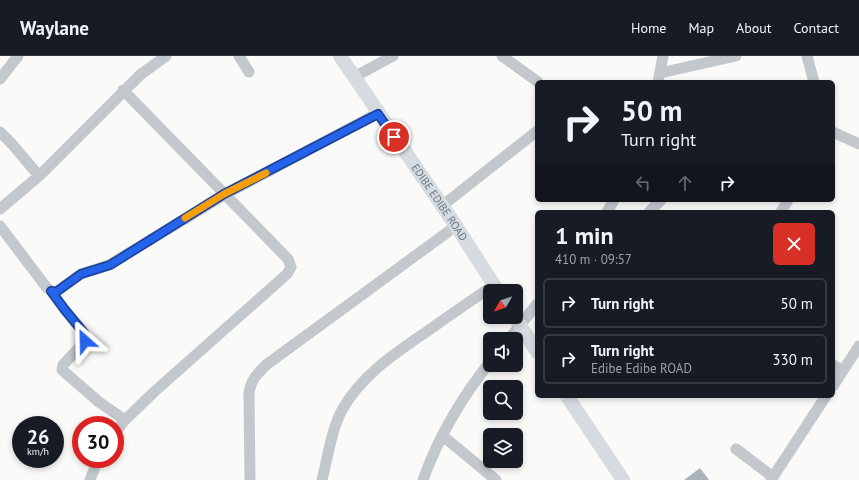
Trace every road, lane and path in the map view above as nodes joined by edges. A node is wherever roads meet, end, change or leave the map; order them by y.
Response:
1 (18, 56) edge
2 (166, 56) edge
3 (239, 56) edge
4 (340, 56) edge
5 (393, 56) edge
6 (502, 56) edge
7 (663, 56) edge
8 (736, 56) edge
9 (806, 56) edge
10 (249, 72) dead end
11 (354, 77) junction
12 (659, 78) edge
13 (0, 79) edge
14 (535, 80) edge
15 (813, 80) edge
16 (123, 90) junction
17 (378, 114) junction
18 (0, 132) edge
19 (535, 133) edge
20 (835, 133) edge
21 (859, 144) edge
22 (39, 176) junction
23 (224, 194) junction
24 (659, 202) edge
25 (442, 206) junction
26 (0, 209) edge
27 (651, 210) edge
28 (0, 226) edge
29 (456, 226) junction
30 (493, 284) edge
31 (51, 291) junction
32 (483, 296) edge
33 (535, 306) edge
34 (523, 316) edge
35 (519, 324) edge
36 (859, 346) edge
37 (535, 349) edge
38 (838, 368) edge
39 (483, 370) edge
40 (835, 379) edge
41 (568, 398) edge
42 (825, 398) edge
43 (125, 420) joint
44 (443, 436) junction
45 (736, 449) dead end
46 (95, 468) edge
47 (772, 478) edge
48 (90, 480) edge
49 (250, 480) edge
50 (322, 480) edge
51 (423, 480) edge
52 (496, 480) edge
53 (622, 480) edge

1 - 13 street
2 - 16 street
3 - 10 street
4 - 11 main road, EDIBE EDIBE ROAD
5 - 11 street
6 - 14 street
7 - 12 street
8 - 12 street
9 - 15 street
11 - 17 main road, EDIBE EDIBE ROAD
16 - 22 street
16 - 23 street
17 - 23 street
17 - 25 main road, EDIBE EDIBE ROAD
18 - 22 street
19 - 25 street
20 - 21 street
22 - 26 street
23 - 31 street
23 - 43 street
24 - 27 street
25 - 29 main road, EDIBE EDIBE ROAD
28 - 31 street
29 - 30 main road, EDIBE EDIBE ROAD
29 - 49 street
31 - 43 street
32 - 50 street
33 - 34 street
35 - 37 main road
36 - 38 street
38 - 40 street
39 - 44 street
41 - 53 main road
42 - 47 street
44 - 51 street
44 - 52 street
45 - 47 street
46 - 48 street

